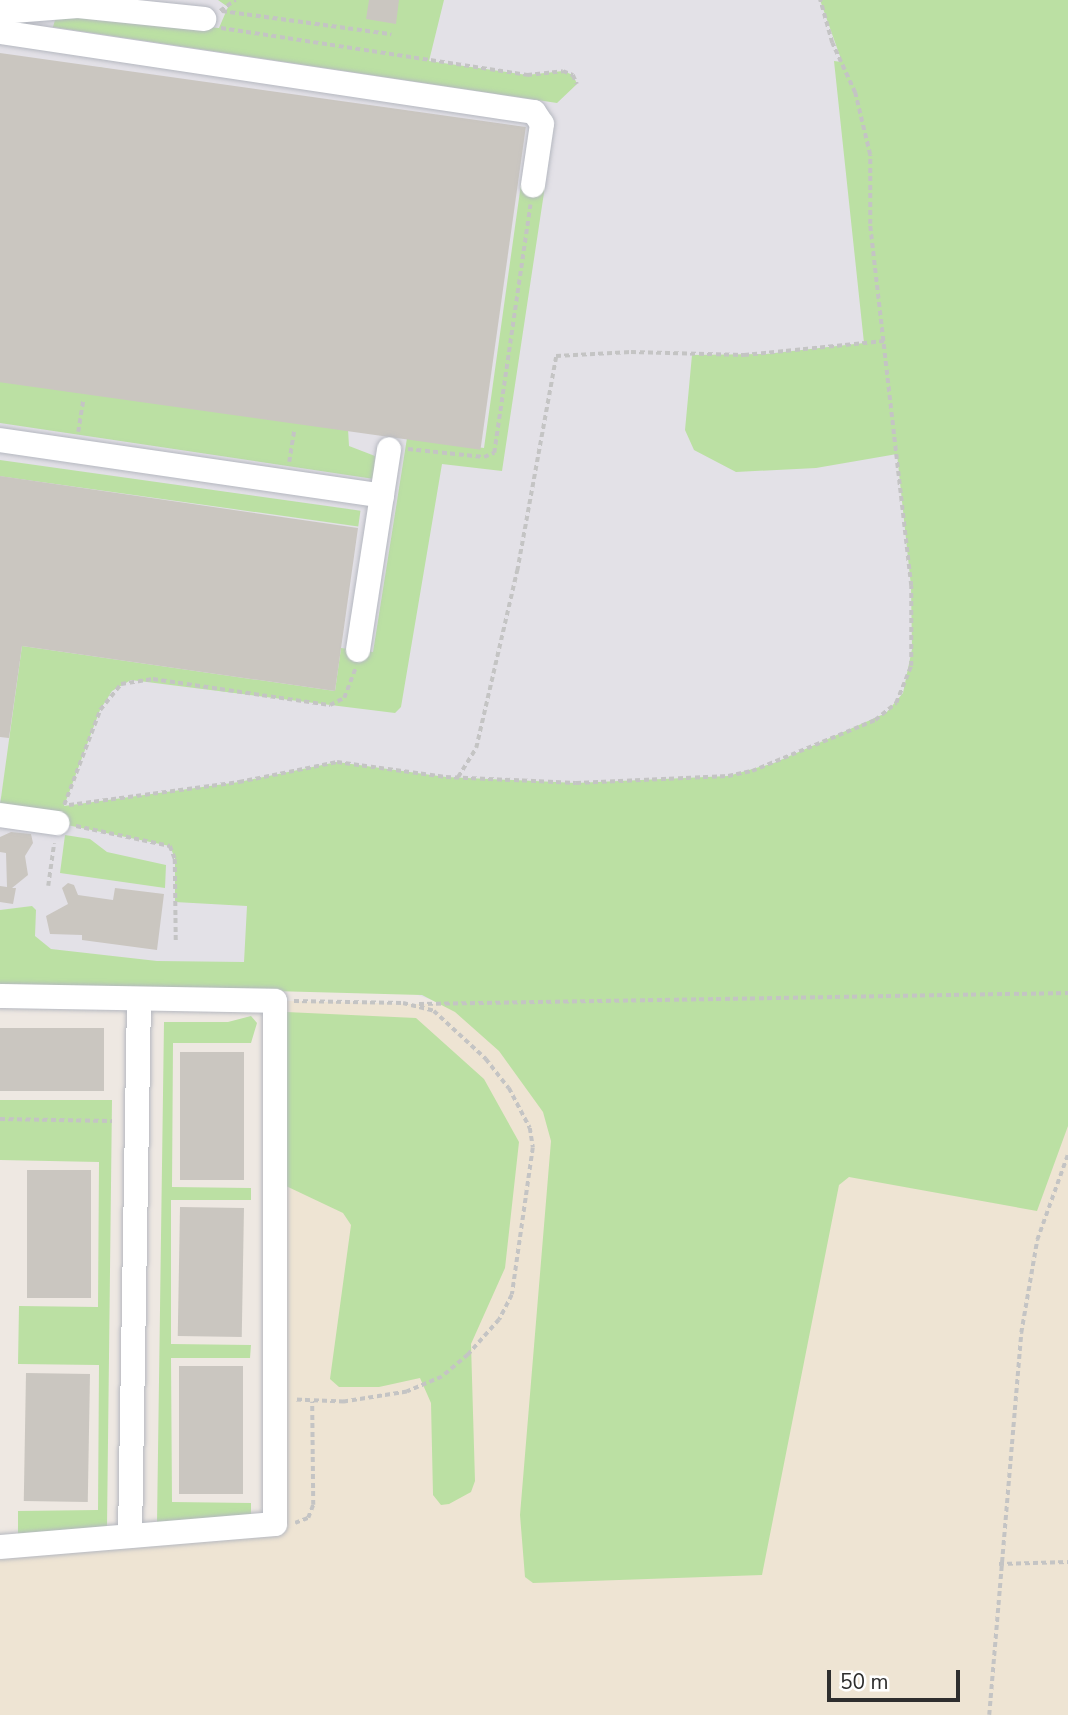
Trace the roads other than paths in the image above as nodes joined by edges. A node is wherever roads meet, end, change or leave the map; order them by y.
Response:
1 (0, 12) edge
2 (212, 15) road end
3 (0, 32) edge
4 (533, 185) road end
5 (0, 440) edge
6 (389, 450) road end
7 (382, 496) junction
8 (358, 650) road end
9 (0, 815) edge
10 (60, 815) road end
11 (0, 996) edge
12 (139, 999) junction
13 (130, 1536) junction
14 (0, 1547) edge

1 - 2 street
3 - 4 street
5 - 7 street
6 - 7 street
7 - 8 street
9 - 10 street
11 - 12 street
12 - 13 street
12 - 13 street
13 - 14 street

